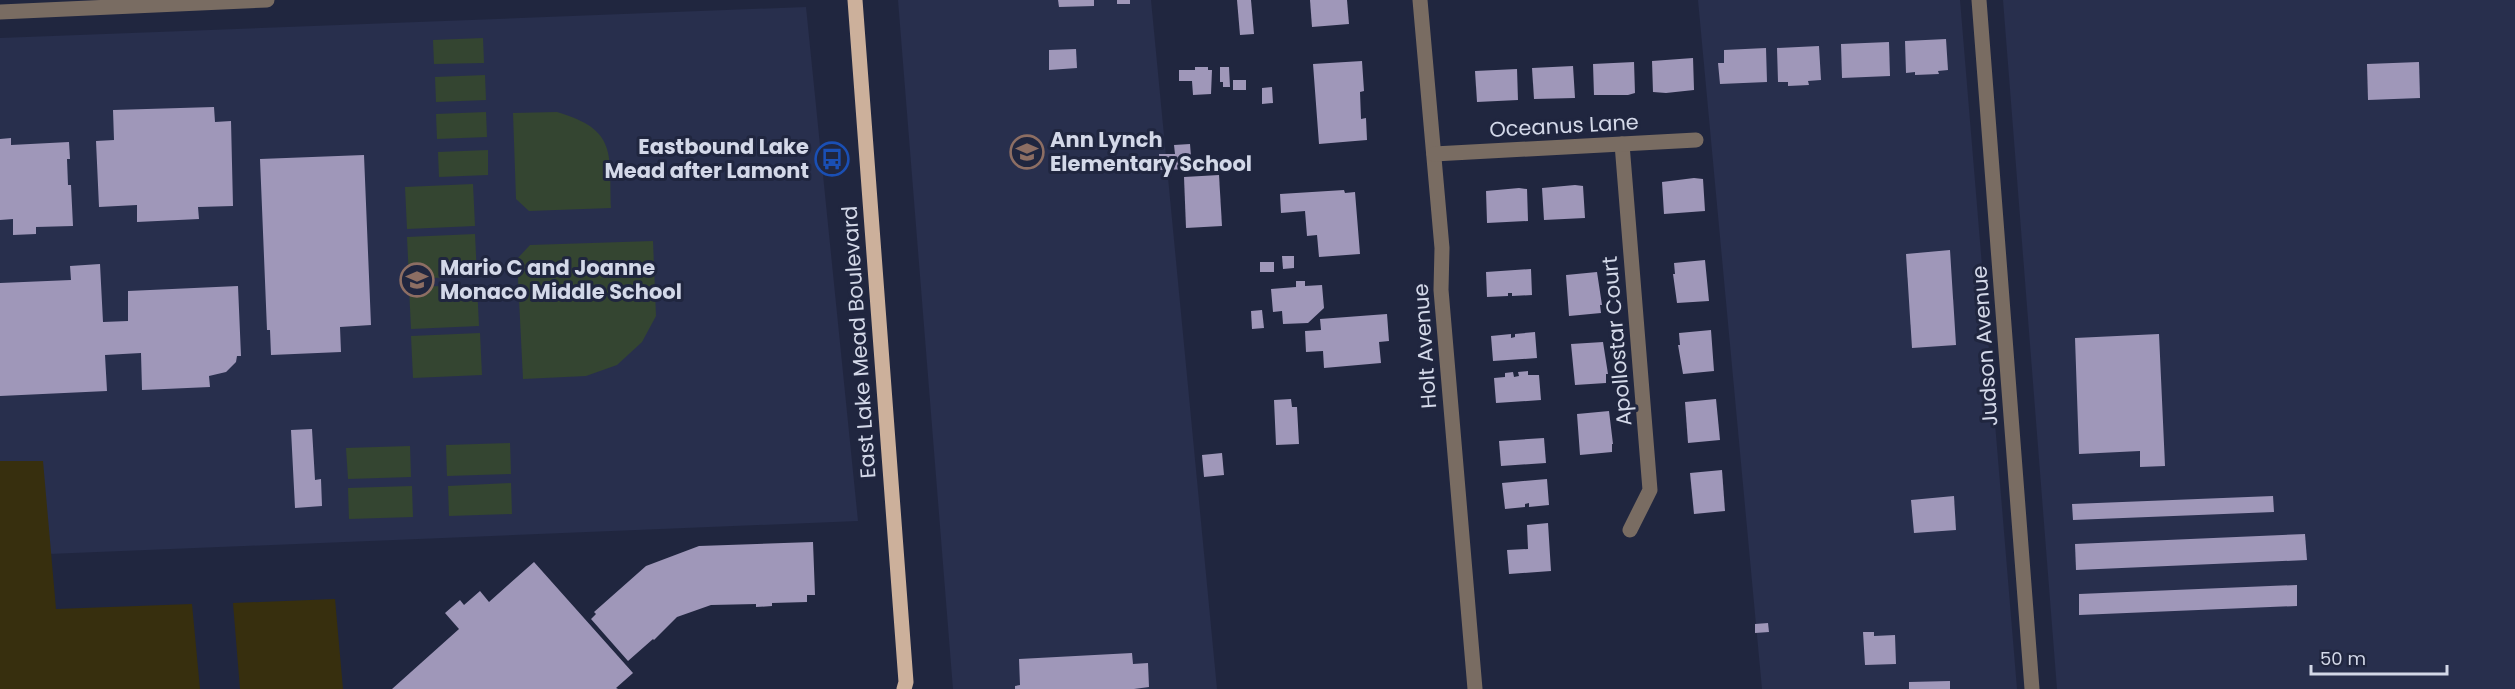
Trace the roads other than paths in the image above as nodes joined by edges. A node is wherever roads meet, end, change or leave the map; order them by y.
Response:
1 (267, 0) edge
2 (855, 0) edge
3 (1420, 0) edge
4 (1979, 0) edge
5 (0, 12) edge
6 (1696, 140) dead end
7 (1622, 144) junction
8 (1434, 154) junction
9 (1630, 530) dead end
10 (907, 687) edge
11 (1475, 689) edge
12 (2032, 689) edge

1 - 5 street
2 - 10 main road, East Lake Mead Boulevard
3 - 8 street, Holt Avenue
4 - 12 street, Judson Avenue
6 - 7 street, Oceanus Lane
7 - 8 street, Oceanus Lane
7 - 9 street, Apollostar Court
8 - 11 street, Holt Avenue

